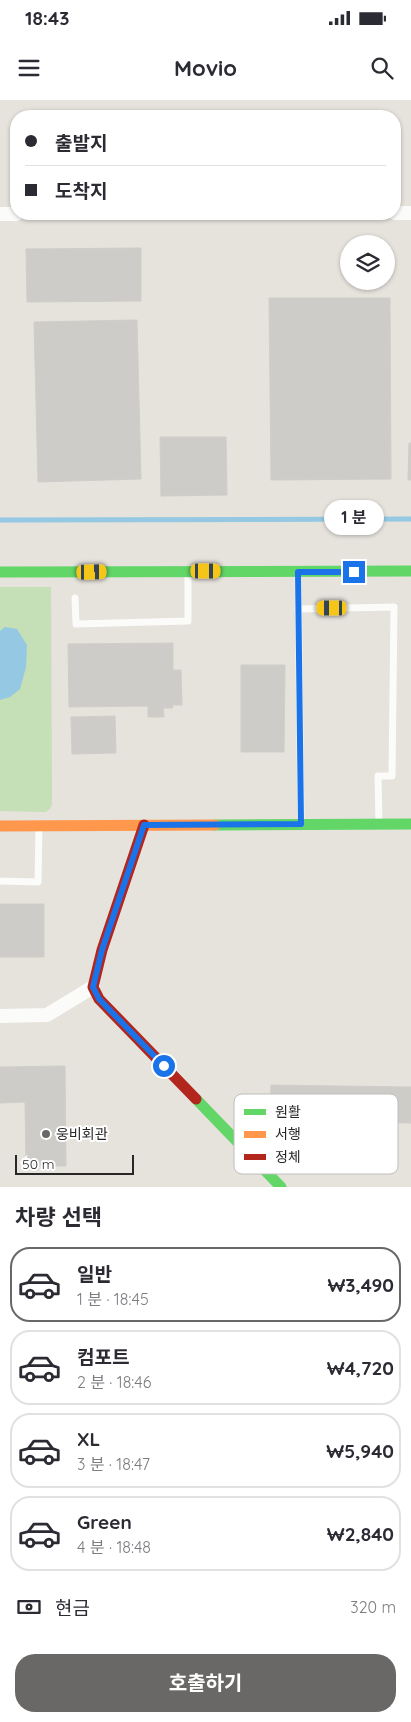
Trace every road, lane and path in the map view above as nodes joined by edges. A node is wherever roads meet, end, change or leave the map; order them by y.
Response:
1 (188, 571) junction
2 (0, 572) edge
3 (298, 572) junction
4 (411, 572) edge
5 (75, 598) dead end
6 (298, 609) junction
7 (301, 824) junction
8 (379, 824) junction
9 (411, 824) edge
10 (144, 825) junction
11 (0, 826) edge
12 (39, 826) junction
13 (0, 881) edge
14 (93, 987) junction
15 (0, 1016) edge
16 (234, 1138) edge
17 (268, 1174) edge
18 (281, 1187) edge

1 - 2 street
1 - 3 street
1 - 5 lane
3 - 4 street
3 - 6 lane
6 - 7 lane
6 - 8 lane
7 - 8 street
7 - 10 street
8 - 9 street
10 - 12 street
10 - 14 street
11 - 12 street
12 - 13 lane
14 - 15 street
14 - 16 street
17 - 18 street

